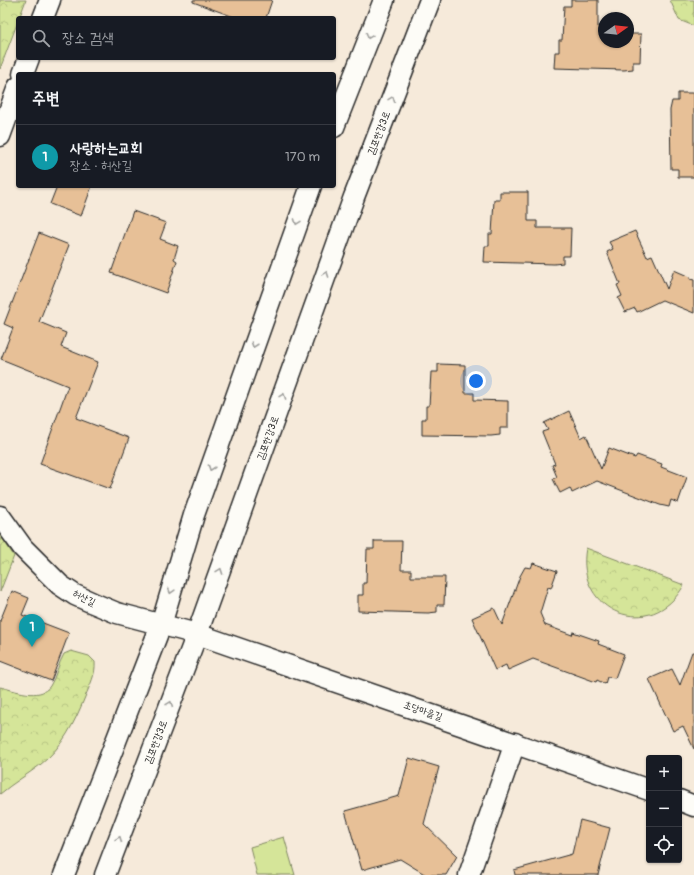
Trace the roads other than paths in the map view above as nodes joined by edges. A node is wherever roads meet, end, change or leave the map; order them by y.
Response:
1 (50, 0) edge
2 (384, 0) edge
3 (430, 0) edge
4 (44, 16) edge
5 (28, 60) edge
6 (24, 72) edge
7 (16, 92) edge
8 (336, 122) edge
9 (0, 136) edge
10 (310, 188) edge
11 (0, 516) edge
12 (161, 625) junction
13 (197, 634) junction
14 (515, 743) junction
15 (646, 789) edge
16 (682, 801) edge
17 (694, 806) edge
18 (64, 875) edge
19 (105, 875) edge
20 (469, 875) edge

1 - 4 street
2 -> 8 street
13 -> 3 street, 김포한강3로
5 - 6 street
7 - 9 street
10 -> 12 street
11 - 12 street, 허산길
12 - 13 street, 허산길
12 - 18 street
13 - 14 street, 초당마을길
19 -> 13 street, 김포한강3로
14 - 15 street, 초당마을길
14 - 20 street
16 - 17 street

